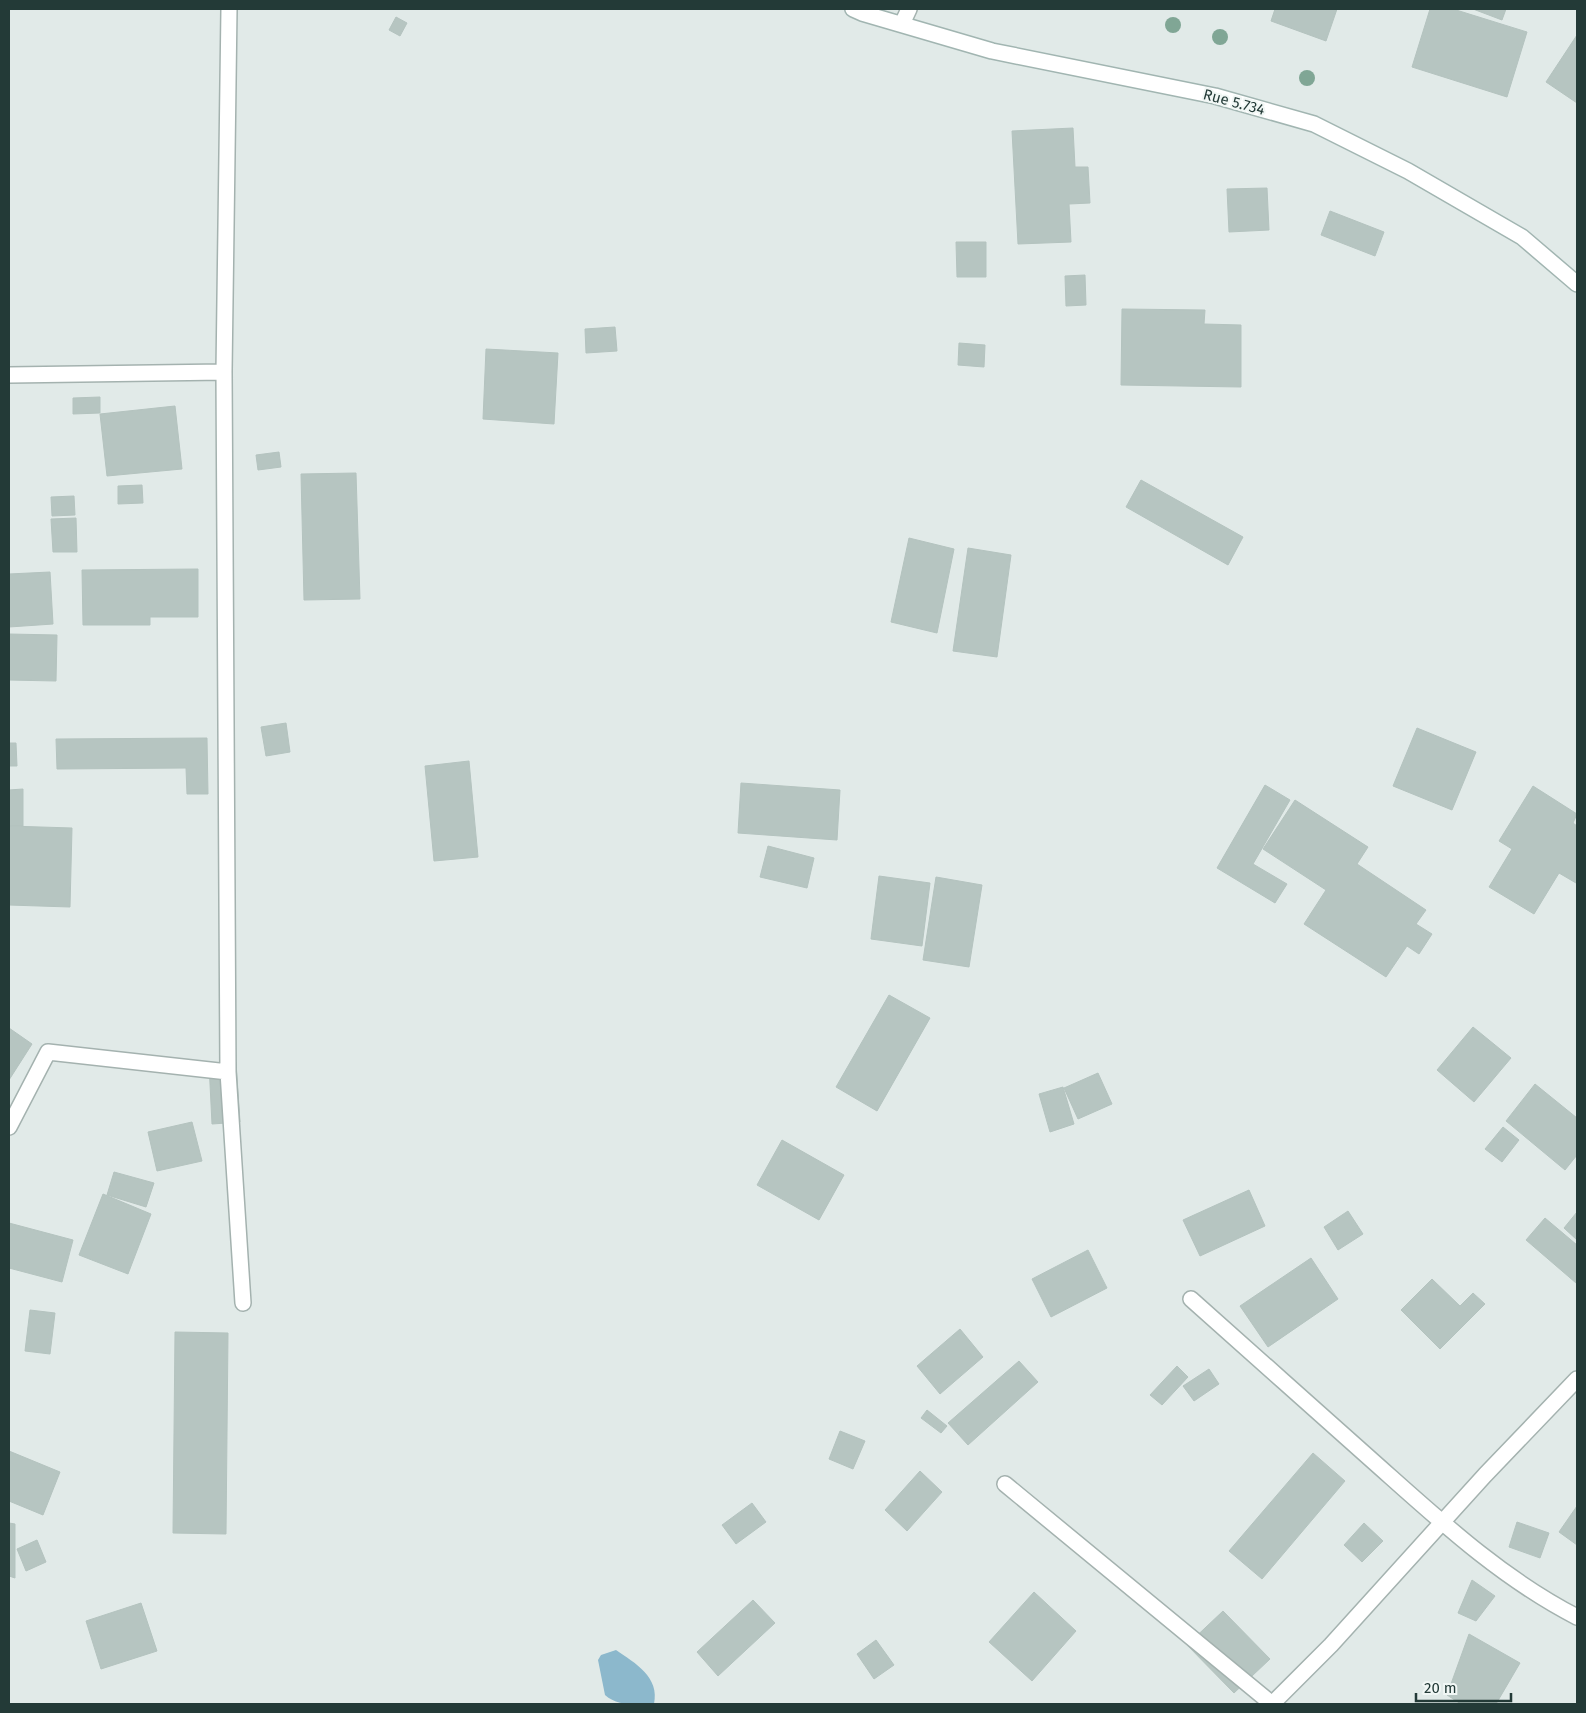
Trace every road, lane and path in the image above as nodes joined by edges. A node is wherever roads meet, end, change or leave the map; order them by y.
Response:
1 (229, 9) edge
2 (853, 9) edge
3 (909, 9) edge
4 (902, 24) junction
5 (1577, 284) edge
6 (224, 372) junction
7 (9, 375) edge
8 (228, 1072) junction
9 (9, 1127) edge
10 (1191, 1299) dead end
11 (243, 1303) dead end
12 (1577, 1379) edge
13 (1005, 1484) dead end
14 (1442, 1523) junction
15 (1577, 1617) edge
16 (1272, 1704) edge

1 - 6 street
2 - 4 street, Rue 5.734
3 - 4 street
4 - 5 street, Rue 5.734
6 - 7 street
6 - 8 street
8 - 9 street
8 - 11 street
10 - 14 street
12 - 14 street
13 - 16 street
14 - 15 street
14 - 16 street

